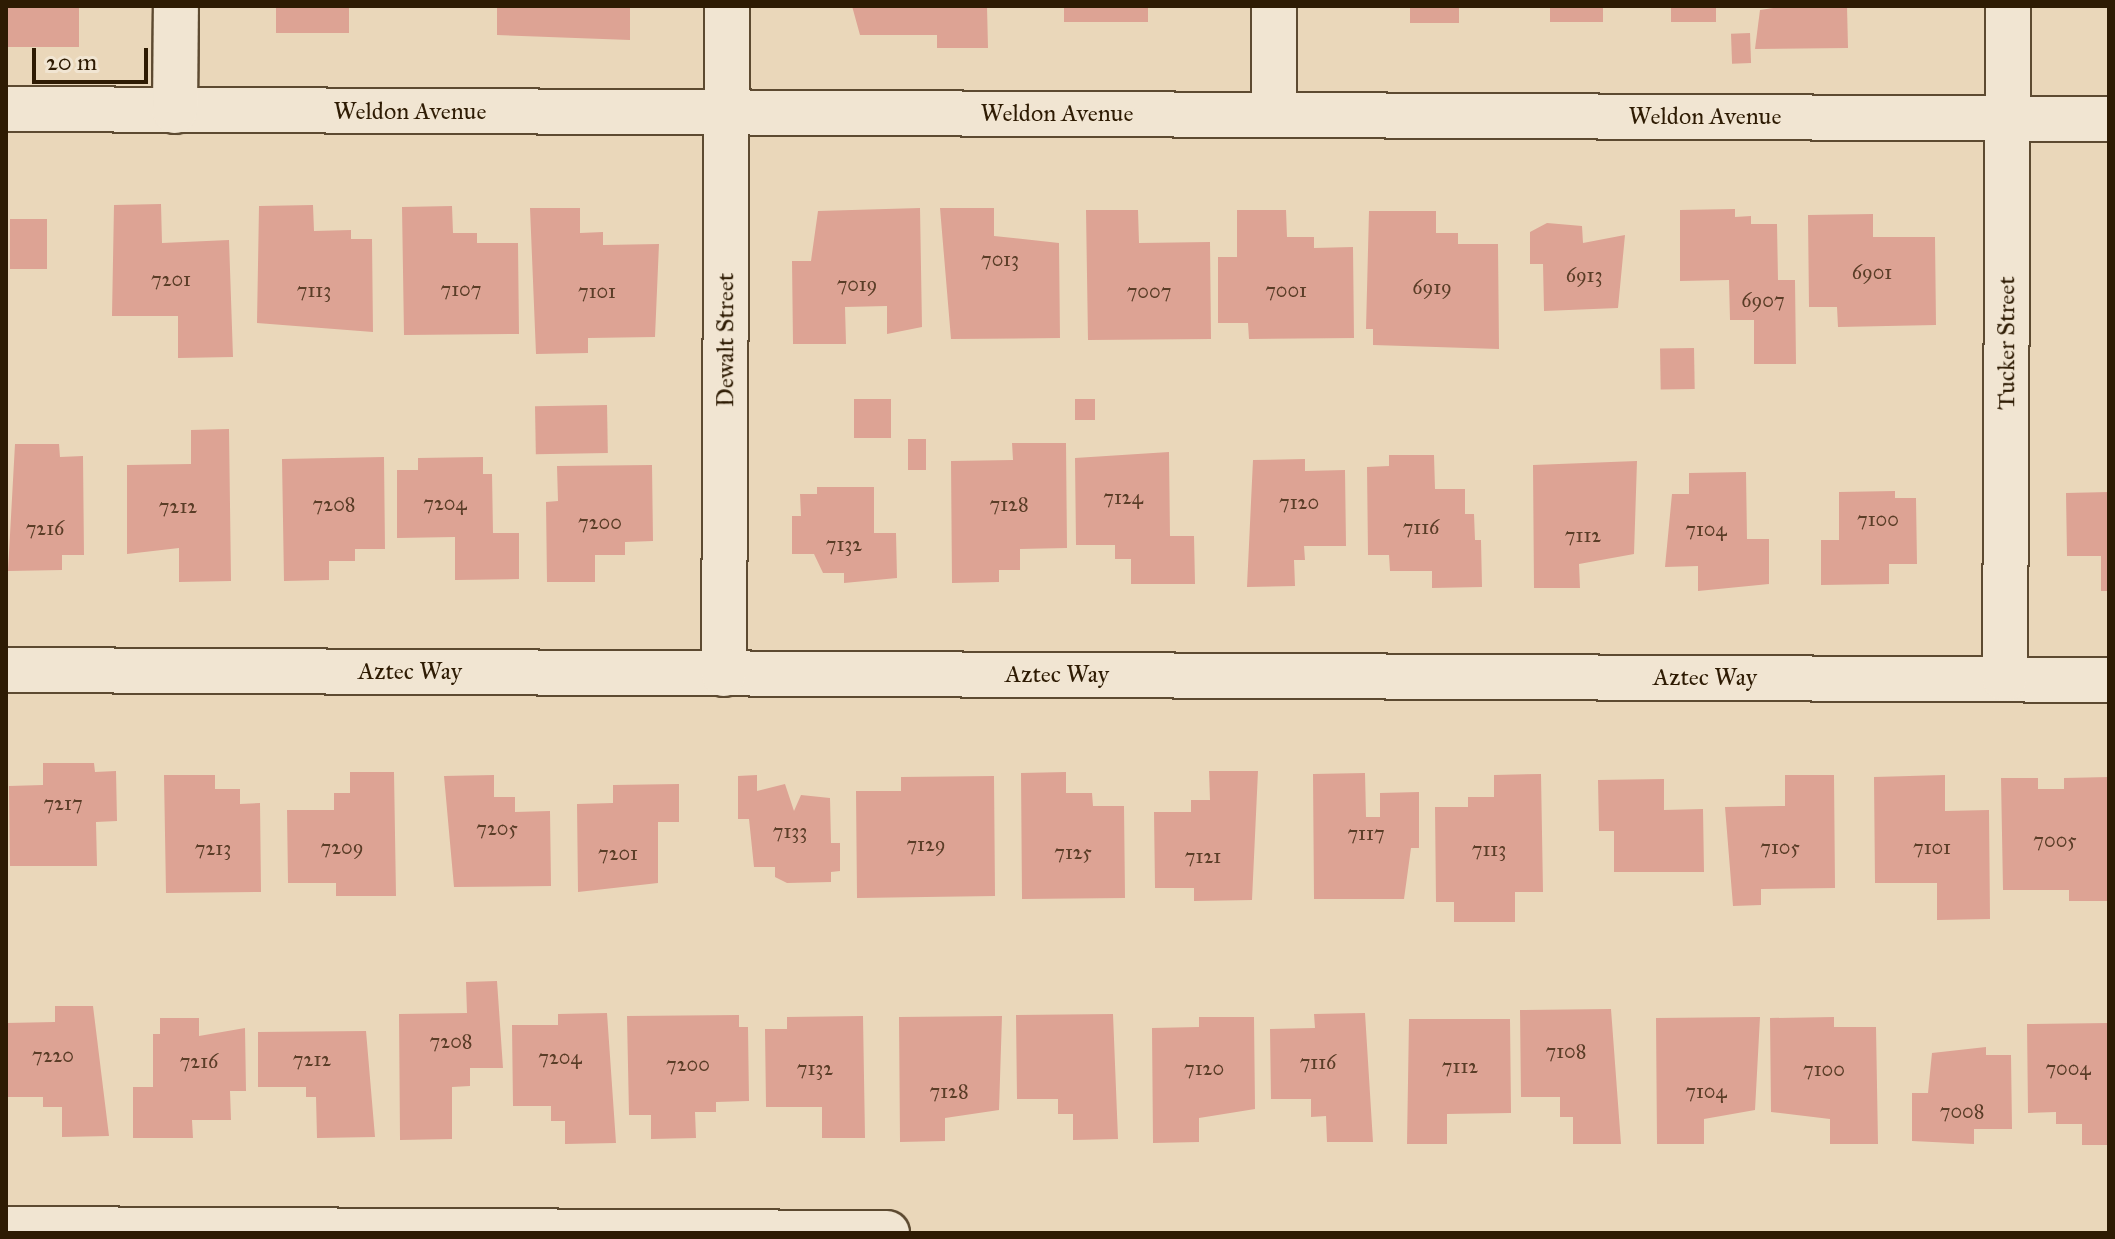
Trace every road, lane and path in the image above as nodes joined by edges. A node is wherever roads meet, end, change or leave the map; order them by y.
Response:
1 (176, 6) edge
2 (727, 6) edge
3 (1274, 6) edge
4 (2008, 6) edge
5 (6, 109) edge
6 (175, 111) junction
7 (727, 113) junction
8 (1274, 115) junction
9 (2008, 118) junction
10 (2109, 119) edge
11 (6, 670) edge
12 (724, 674) junction
13 (2005, 679) junction
14 (2109, 680) edge
15 (6, 1229) edge
16 (846, 1233) edge
17 (887, 1233) edge

1 - 6 street
2 - 7 street, Dewalt Street
3 - 8 street
4 - 9 street, Tucker Street
5 - 6 street, Weldon Avenue
6 - 7 street, Weldon Avenue
7 - 8 street, Weldon Avenue
7 - 12 street, Dewalt Street
8 - 9 street, Weldon Avenue
9 - 10 street, Weldon Avenue
9 - 13 street, Tucker Street
11 - 12 street, Aztec Way
12 - 13 street, Aztec Way
13 - 14 street, Aztec Way
15 - 16 street
16 - 17 street

